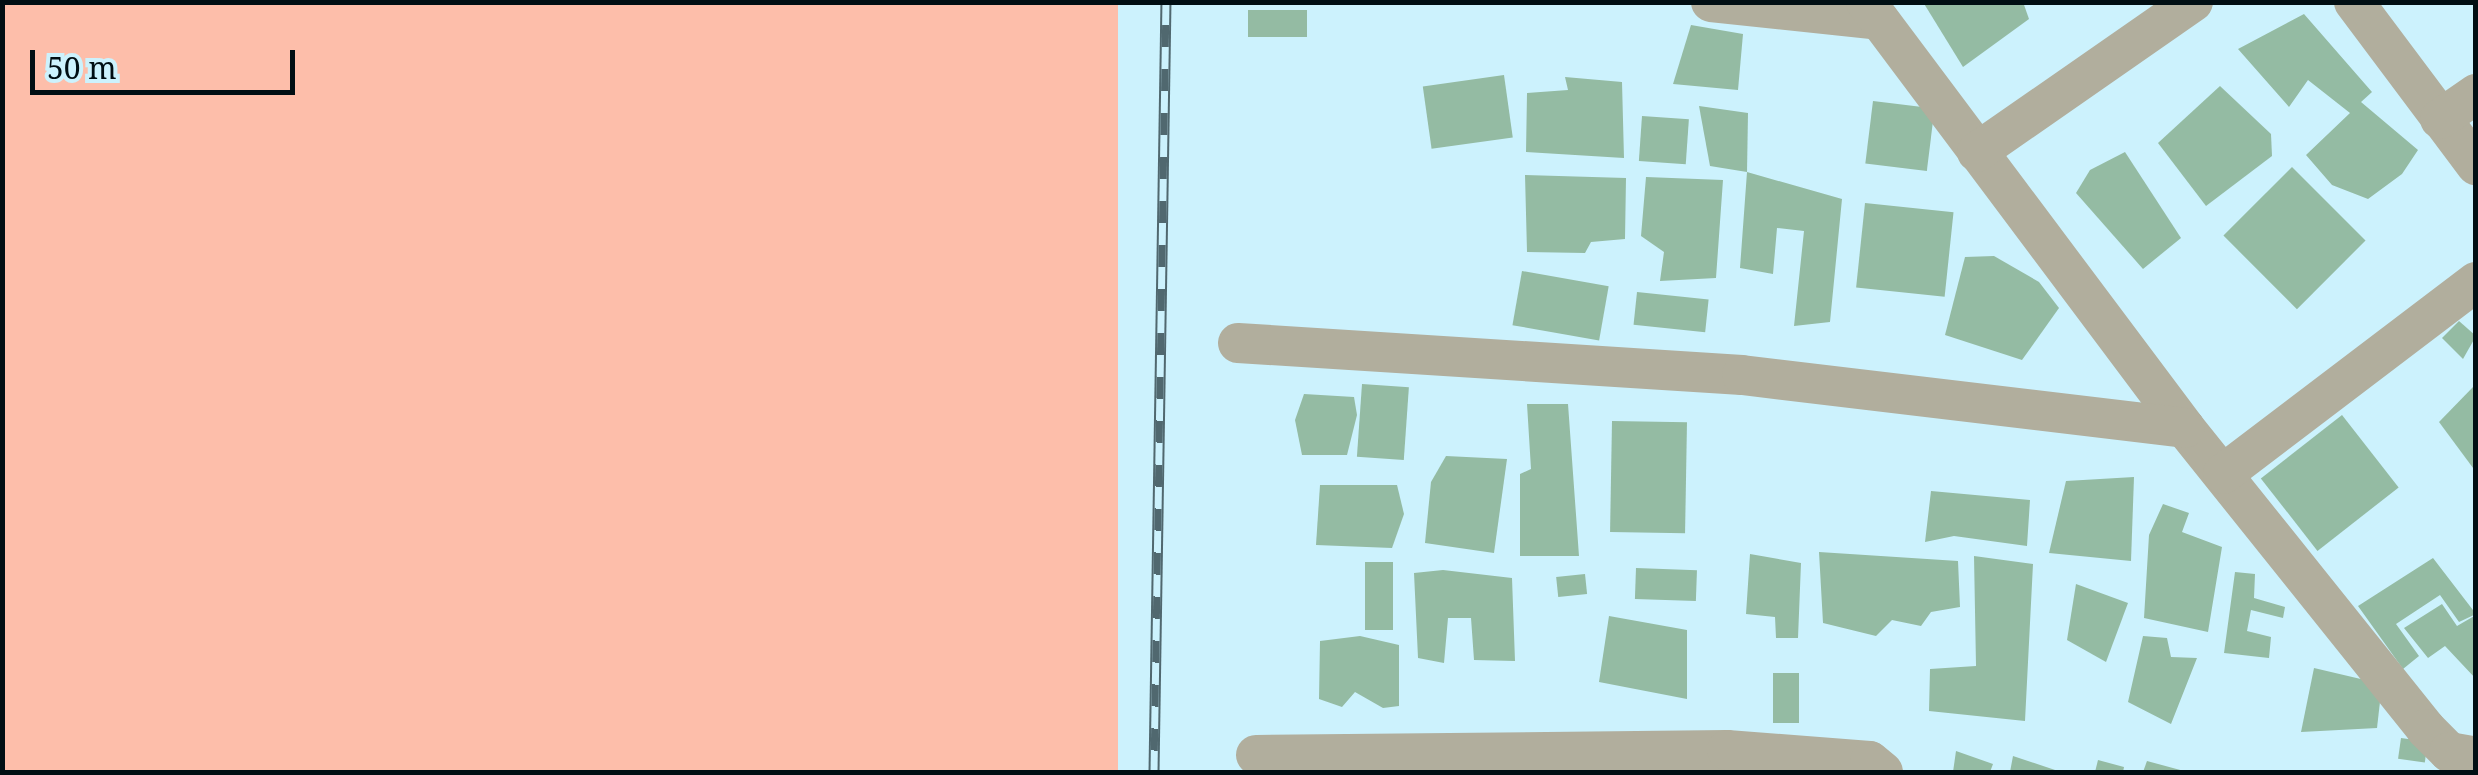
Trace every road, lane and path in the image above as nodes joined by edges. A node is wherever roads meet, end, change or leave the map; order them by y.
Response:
1 (1711, 2) edge
2 (2193, 2) edge
3 (2354, 2) edge
4 (1872, 12) edge
5 (2476, 94) edge
6 (2440, 119) junction
7 (1977, 152) junction
8 (2476, 166) edge
9 (2476, 282) edge
10 (1238, 343) dead end
11 (2185, 428) junction
12 (2223, 474) junction
13 (1256, 755) dead end
14 (2476, 757) edge
15 (1726, 761) edge
16 (1884, 772) edge

1 - 4 street
2 - 7 street
3 - 6 street
4 - 7 street
5 - 6 street
6 - 8 street
7 - 11 street
9 - 12 street
10 - 11 street
11 - 12 street
12 - 14 street
13 - 15 street
15 - 16 street

